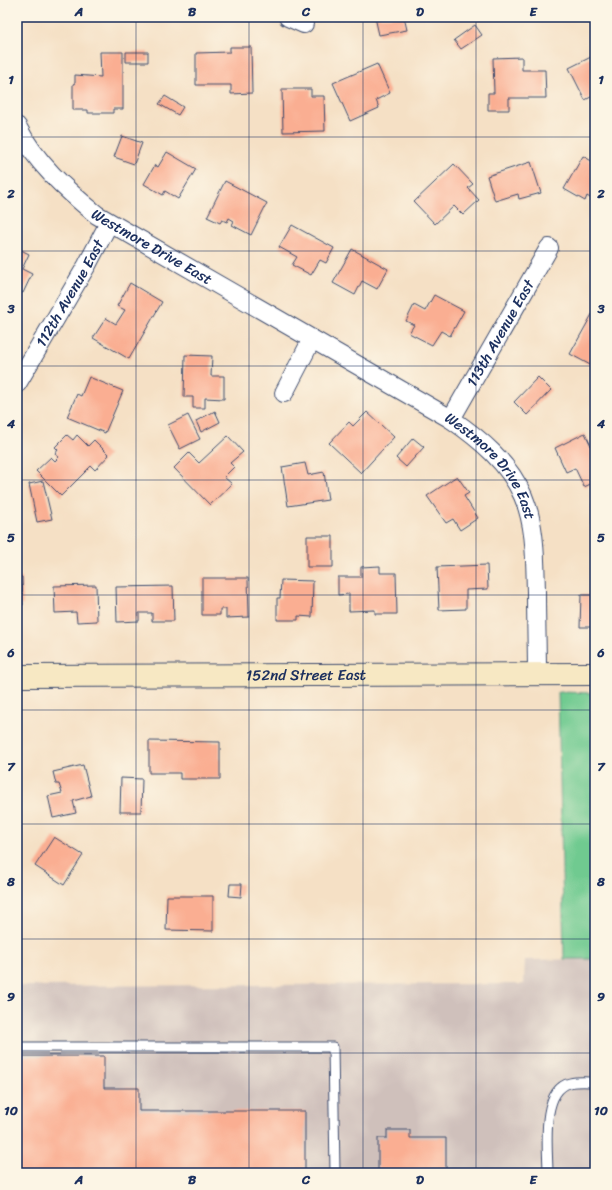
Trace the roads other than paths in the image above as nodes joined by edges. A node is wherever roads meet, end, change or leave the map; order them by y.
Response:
1 (17, 126) edge
2 (109, 223) junction
3 (549, 248) dead end
4 (312, 339) junction
5 (17, 384) edge
6 (284, 393) dead end
7 (451, 419) junction
8 (537, 674) junction
9 (595, 674) edge
10 (17, 676) edge
11 (17, 1047) edge
12 (595, 1082) edge
13 (335, 1173) edge
14 (548, 1173) edge

1 - 2 street, Westmore Drive East
2 - 4 street, Westmore Drive East
2 - 5 street, 112th Avenue East
3 - 7 street, 113th Avenue East
4 - 6 street
4 - 7 street, Westmore Drive East
7 - 8 street, Westmore Drive East
8 - 9 main road, 152nd Street East
8 - 10 main road, 152nd Street East
11 - 13 lane
12 - 14 lane

